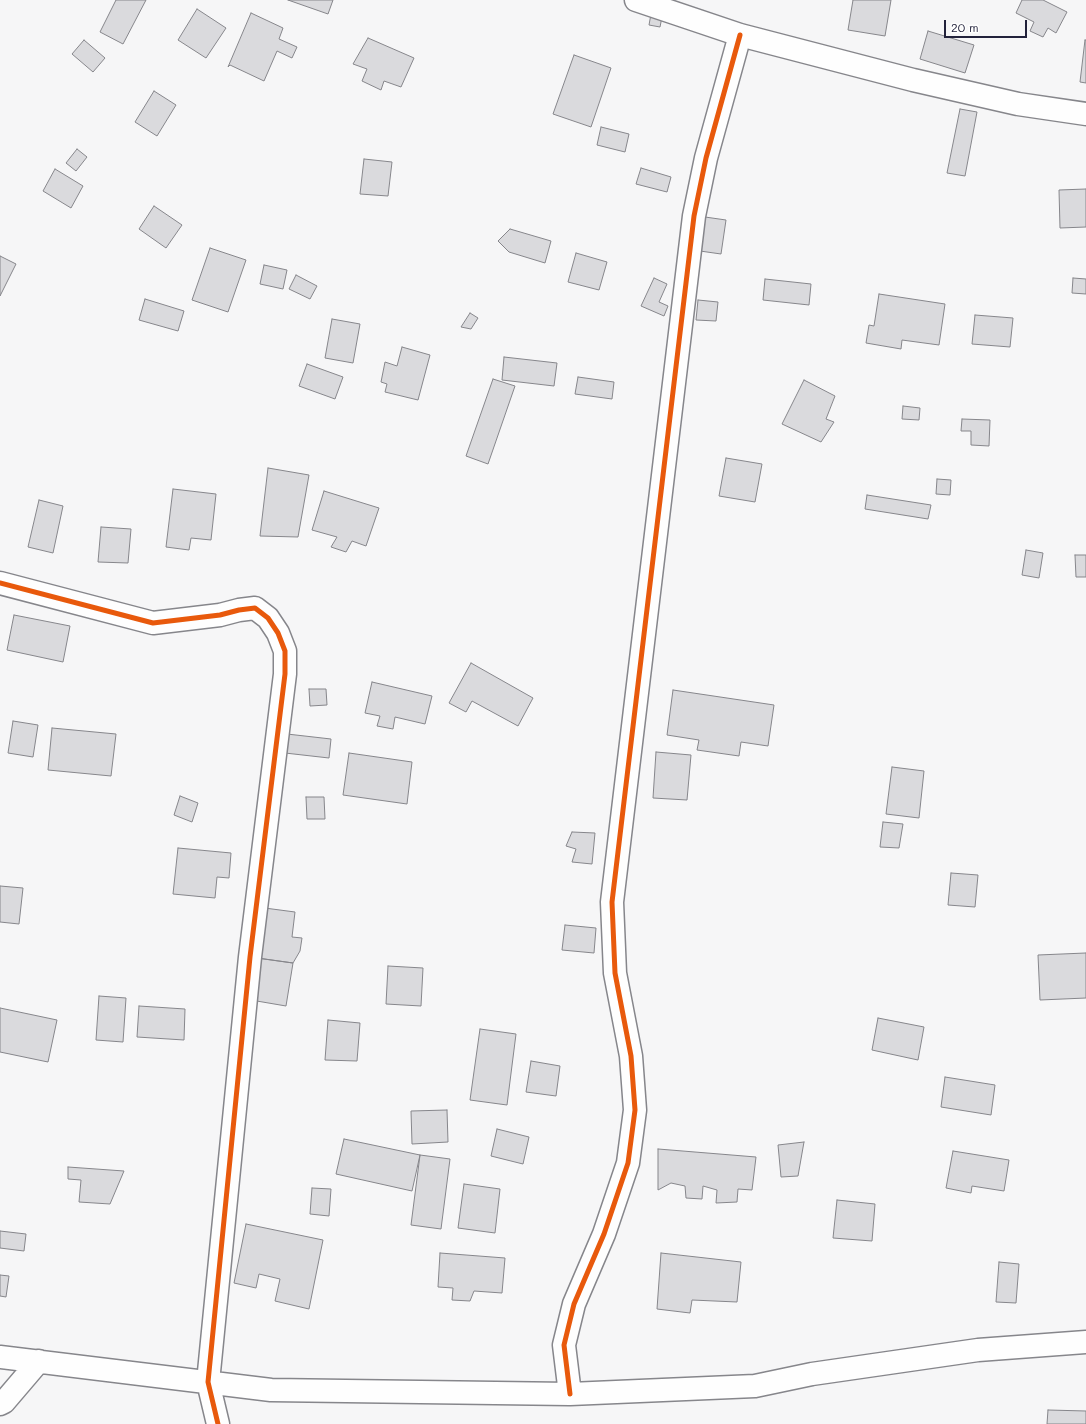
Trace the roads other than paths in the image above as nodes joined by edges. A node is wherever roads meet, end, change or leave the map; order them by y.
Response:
1 (636, 0) edge
2 (740, 36) junction
3 (1086, 114) edge
4 (0, 583) edge
5 (1086, 1342) edge
6 (0, 1357) edge
7 (39, 1361) junction
8 (208, 1382) junction
9 (570, 1394) junction
10 (0, 1404) edge
11 (218, 1424) edge

1 - 2 street
2 - 3 street
2 - 9 street
4 - 8 street
5 - 9 street
6 - 7 street
7 - 8 street
7 - 10 street
8 - 9 street
8 - 11 street

